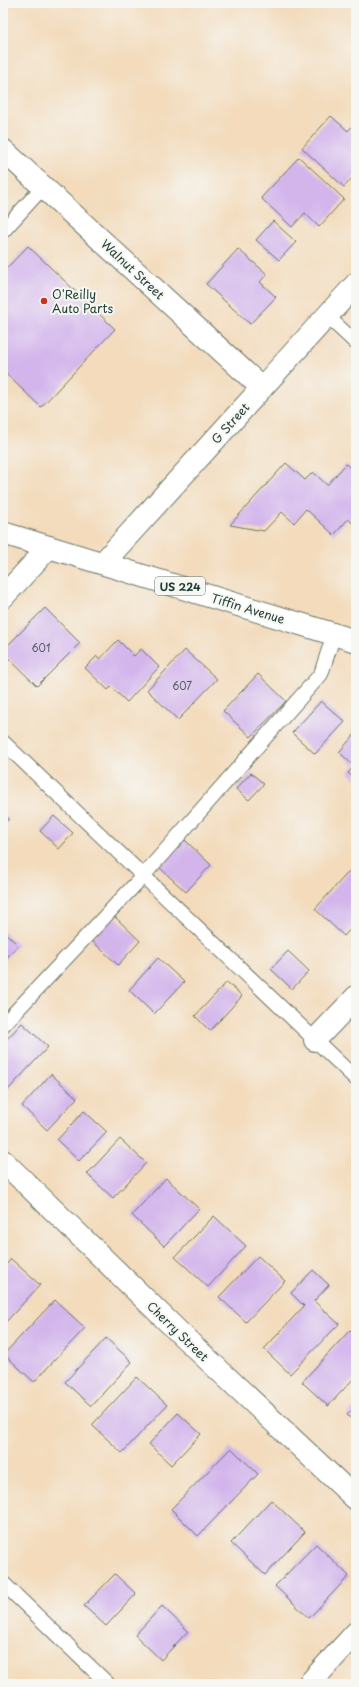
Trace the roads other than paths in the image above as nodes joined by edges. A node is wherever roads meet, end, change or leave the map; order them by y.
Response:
1 (3, 150) edge
2 (43, 187) junction
3 (3, 230) edge
4 (356, 284) edge
5 (327, 316) junction
6 (356, 343) edge
7 (262, 388) junction
8 (3, 533) edge
9 (49, 547) junction
10 (103, 563) junction
11 (3, 597) edge
12 (334, 634) junction
13 (356, 641) edge
14 (3, 742) edge
15 (144, 876) junction
16 (356, 997) edge
17 (3, 1025) edge
18 (315, 1040) junction
19 (356, 1079) edge
20 (3, 1161) edge
21 (356, 1499) edge
22 (3, 1583) edge
23 (356, 1633) edge
24 (108, 1684) edge
25 (309, 1684) edge

1 - 2 main road, Walnut Street
2 - 3 lane
2 - 7 main road, Walnut Street
4 - 5 main road, G Street
5 - 6 lane
5 - 7 main road, G Street
7 - 10 main road, G Street
8 - 9 main road, Tiffin Avenue / US 224
9 - 10 main road, Tiffin Avenue / US 224
9 - 11 main road
10 - 12 main road, Tiffin Avenue / US 224
12 - 13 main road, Tiffin Avenue / US 224
12 - 15 lane
14 - 15 lane
15 - 17 lane
15 - 18 lane
16 - 18 main road
18 - 19 lane
20 - 21 main road, Cherry Street
22 - 24 lane
23 - 25 main road

